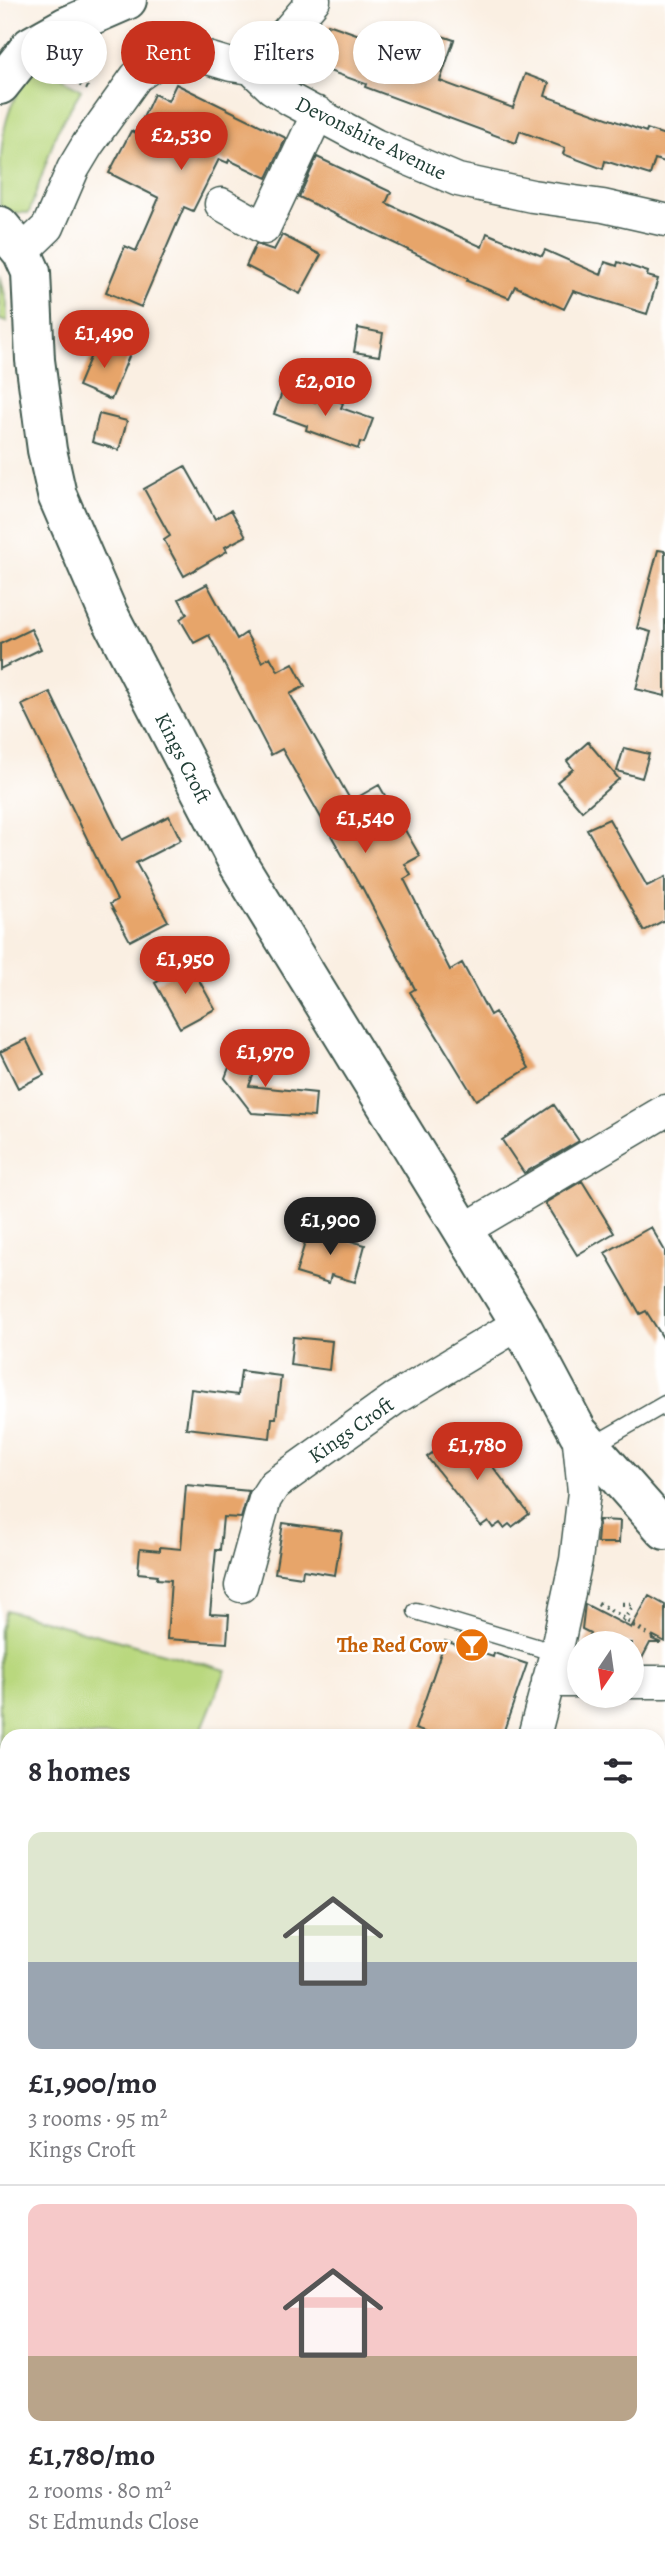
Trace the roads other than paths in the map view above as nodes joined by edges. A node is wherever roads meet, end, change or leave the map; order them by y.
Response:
1 (127, 0) edge
2 (314, 0) edge
3 (296, 21) edge
4 (229, 64) edge
5 (267, 84) edge
6 (0, 85) edge
7 (318, 113) junction
8 (221, 204) dead end
9 (665, 220) edge
10 (9, 241) edge
11 (665, 1111) edge
12 (464, 1230) junction
13 (520, 1323) junction
14 (665, 1404) edge
15 (584, 1440) junction
16 (665, 1530) edge
17 (241, 1586) dead end
18 (416, 1611) dead end
19 (561, 1671) edge
20 (644, 1682) edge
21 (665, 1682) edge
22 (537, 1729) edge

1 - 6 main road
2 - 3 street
4 - 10 street, Devonshire Avenue
5 - 7 street, Devonshire Avenue
7 - 8 street
7 - 9 street, Devonshire Avenue
10 - 12 main road, Kings Croft
11 - 12 street
12 - 13 main road, Kings Croft
13 - 15 main road, Kings Croft
13 - 17 street, Kings Croft
14 - 15 lane
15 - 16 main road, Kings Croft
15 - 19 street
18 - 19 lane
19 - 22 street
20 - 21 street

